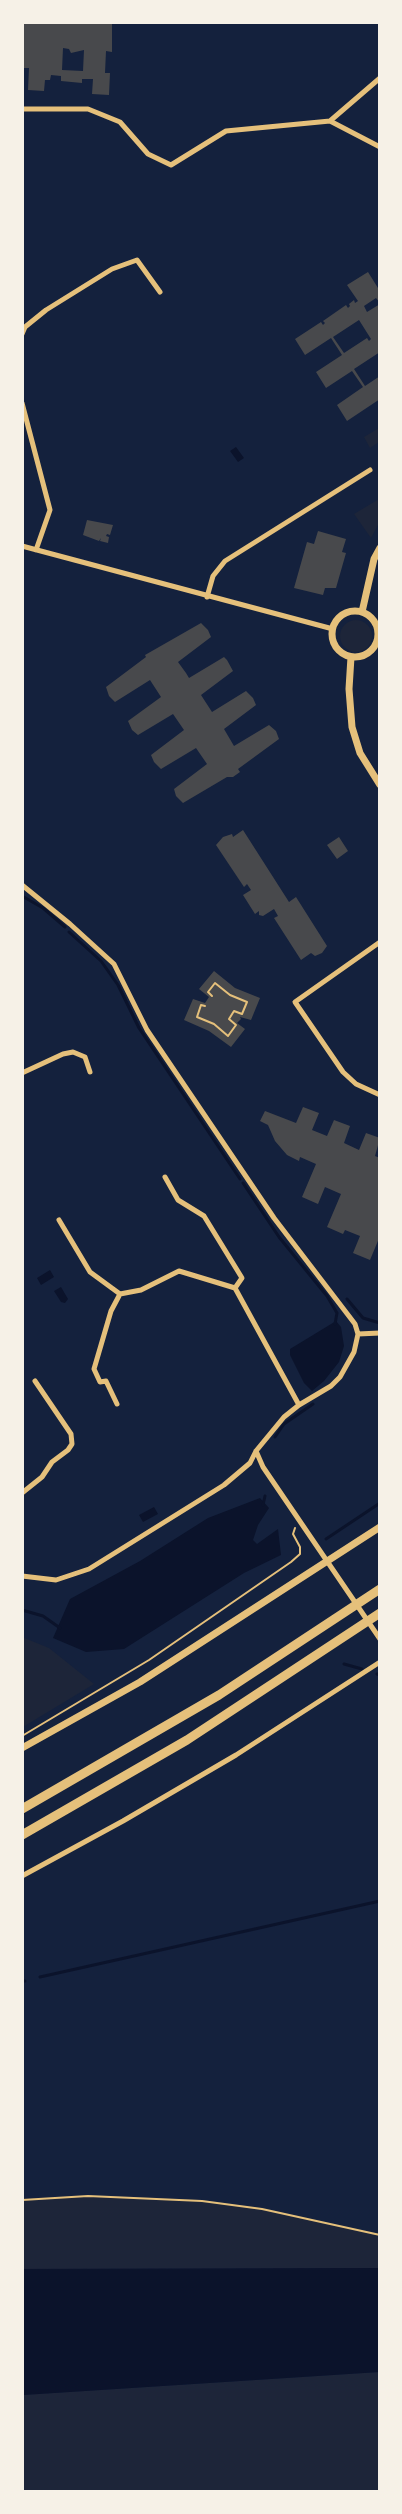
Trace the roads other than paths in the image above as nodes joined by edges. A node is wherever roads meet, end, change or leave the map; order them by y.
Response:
1 (380, 78) edge
2 (22, 109) edge
3 (330, 121) junction
4 (380, 147) edge
5 (160, 292) dead end
6 (22, 334) edge
7 (22, 403) edge
8 (370, 470) dead end
9 (22, 546) edge
10 (380, 548) edge
11 (36, 550) junction
12 (207, 597) junction
13 (362, 612) junction
14 (333, 629) junction
15 (378, 643) edge
16 (351, 657) junction
17 (380, 785) edge
18 (22, 885) edge
19 (380, 942) edge
20 (90, 1072) dead end
21 (22, 1073) edge
22 (380, 1095) edge
23 (165, 1177) dead end
24 (59, 1220) dead end
25 (235, 1288) junction
26 (120, 1294) junction
27 (380, 1333) edge
28 (358, 1334) junction
29 (36, 1381) dead end
30 (118, 1404) dead end
31 (299, 1404) junction
32 (256, 1451) junction
33 (22, 1493) edge
34 (380, 1527) edge
35 (22, 1576) edge
36 (380, 1589) edge
37 (378, 1614) edge
38 (380, 1639) edge
39 (380, 1662) edge
40 (22, 1748) edge
41 (22, 1809) edge
42 (22, 1835) edge
43 (22, 1876) edge

1 - 3 street
2 - 3 street
3 - 4 street
5 - 6 street
7 - 11 street
8 - 12 street
9 - 11 street
10 - 13 main road
11 - 12 street
12 - 14 street
13 - 14 main road
13 - 15 main road
14 - 16 main road
15 - 16 main road
16 - 17 main road
18 - 28 street
19 - 22 street
20 - 21 street
23 - 25 street
24 - 26 street
25 - 26 street
25 - 31 street
26 - 30 street
27 - 28 street
28 - 31 street
29 - 33 street
31 - 32 street
32 - 35 street
32 - 38 street
34 - 40 main road
36 - 41 highway
37 - 42 highway
39 - 43 street

